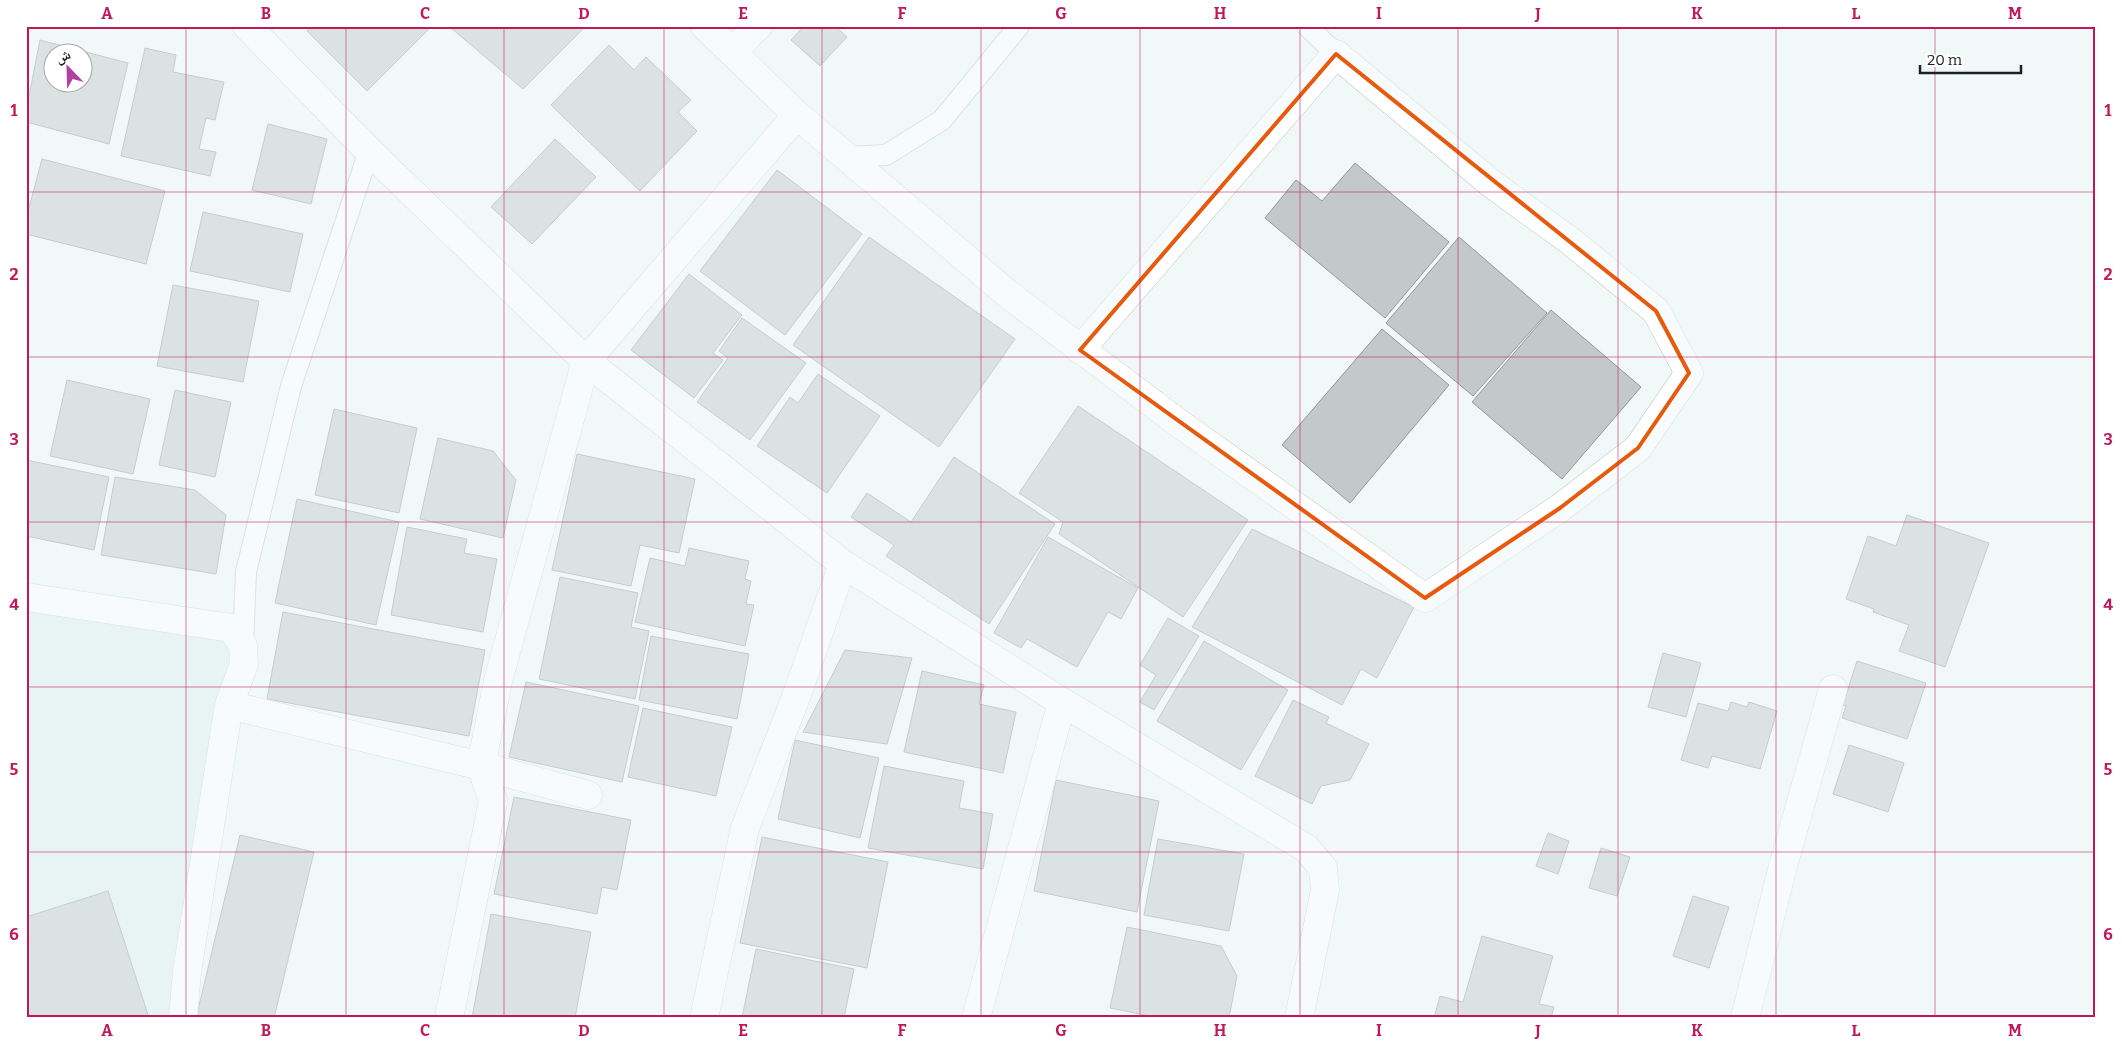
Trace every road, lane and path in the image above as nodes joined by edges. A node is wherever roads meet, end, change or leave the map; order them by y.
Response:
1 (247, 26) edge
2 (705, 26) edge
3 (758, 26) edge
4 (1019, 26) edge
5 (1306, 26) edge
6 (732, 52) junction
7 (1336, 54) junction
8 (797, 115) junction
9 (369, 151) junction
10 (846, 157) junction
11 (1080, 350) junction
12 (586, 361) junction
13 (842, 564) junction
14 (26, 597) edge
15 (243, 645) junction
16 (1833, 690) dead end
17 (1062, 702) junction
18 (229, 705) junction
19 (481, 766) junction
20 (588, 795) dead end
21 (183, 1018) edge
22 (449, 1018) edge
23 (704, 1018) edge
24 (976, 1018) edge
25 (1299, 1018) edge
26 (1745, 1018) edge

1 - 9 street
2 - 6 street
3 - 6 street
4 - 10 lane
5 - 7 lane
6 - 8 street
7 - 11 street
7 - 11 street
8 - 10 street
8 - 12 street
9 - 12 street
9 - 15 lane
10 - 11 street
12 - 13 street
12 - 19 street
13 - 17 street
13 - 23 street
14 - 15 street
15 - 18 street
16 - 26 street
17 - 24 street
17 - 25 street
18 - 19 street
18 - 21 street
19 - 20 street
19 - 22 street

